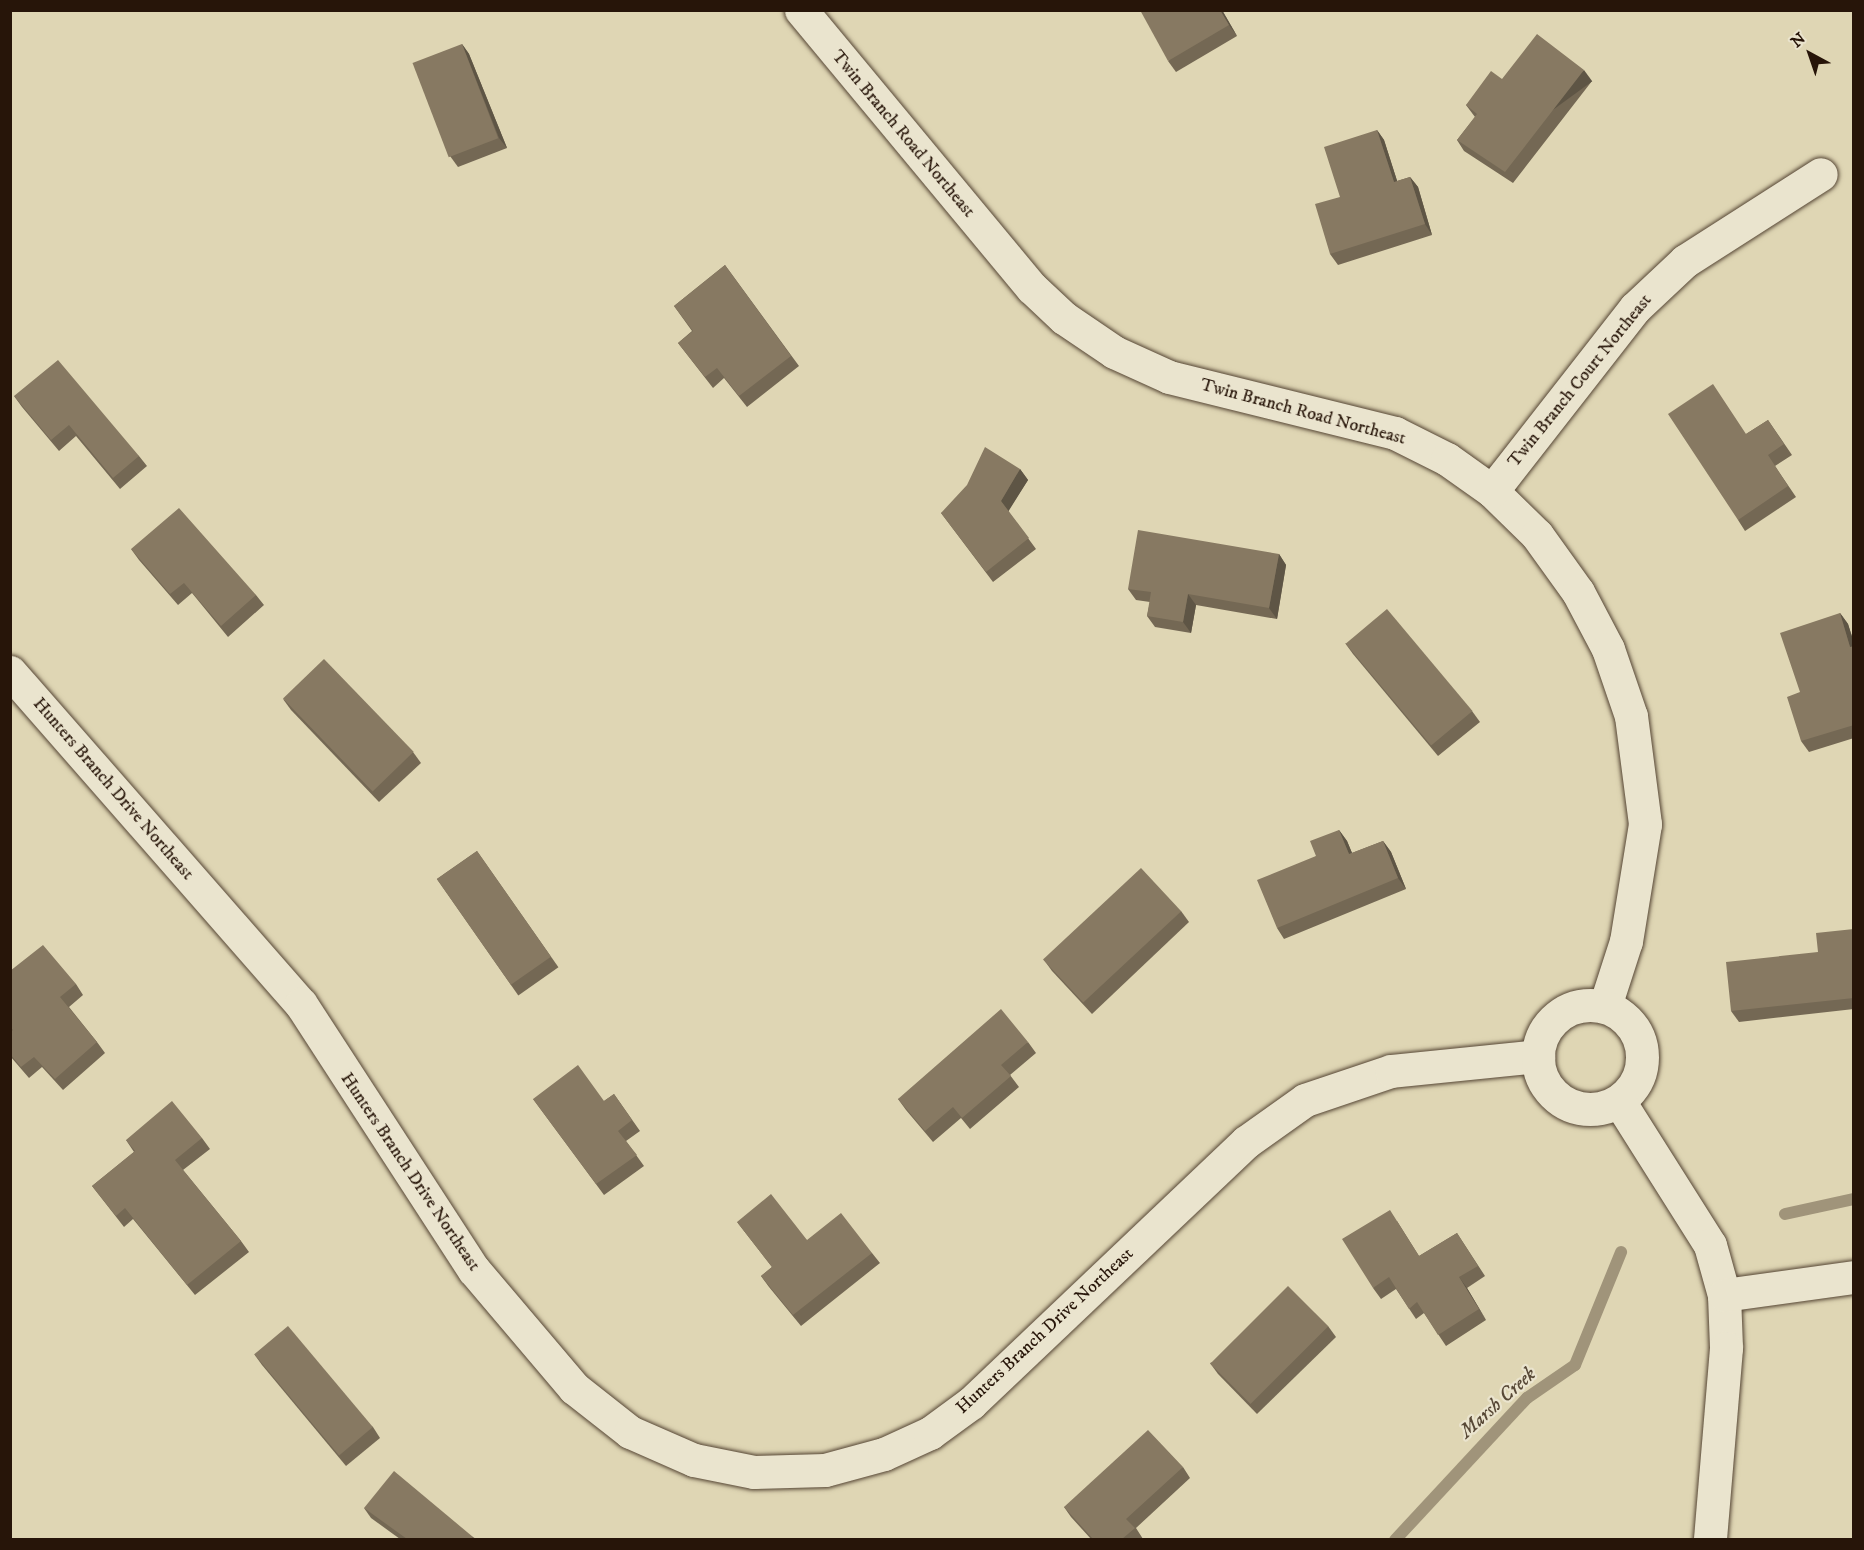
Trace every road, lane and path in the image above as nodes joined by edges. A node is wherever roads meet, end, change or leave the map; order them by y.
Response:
1 (801, 10) edge
2 (1821, 174) dead end
3 (1492, 490) junction
4 (10, 672) edge
5 (1605, 1006) junction
6 (1538, 1056) junction
7 (1619, 1101) junction
8 (1854, 1277) edge
9 (1724, 1294) junction
10 (1710, 1539) edge

1 - 3 street, Twin Branch Road Northeast
2 - 3 street, Twin Branch Court Northeast
3 - 5 street, Twin Branch Road Northeast
4 - 6 street, Hunters Branch Drive Northeast
5 - 6 street
5 - 7 street
6 - 7 street
7 - 9 street
8 - 9 street
9 - 10 street

